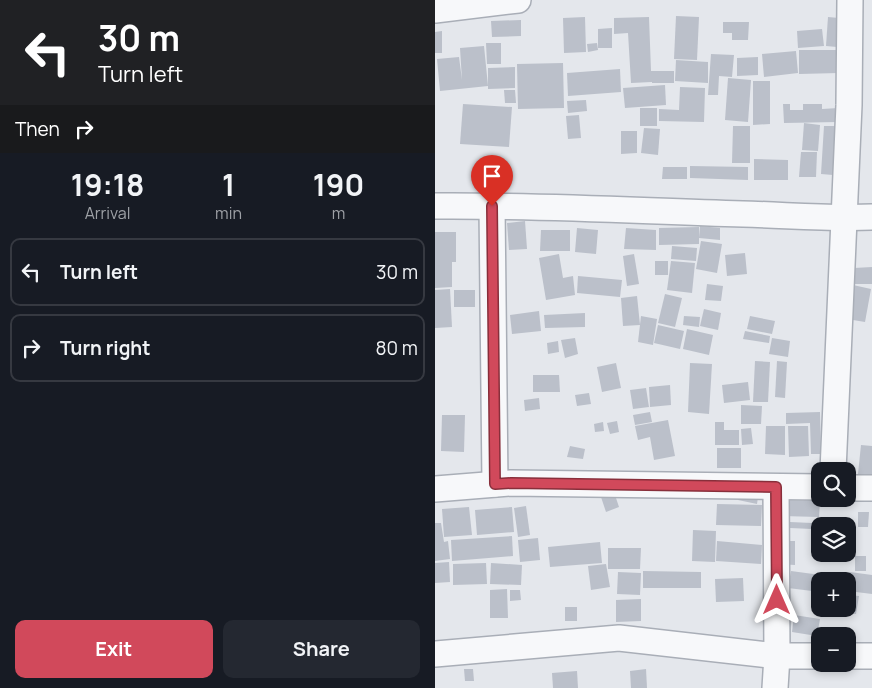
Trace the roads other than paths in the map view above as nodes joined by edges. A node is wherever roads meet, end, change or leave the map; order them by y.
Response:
1 (518, 0) edge
2 (850, 0) edge
3 (435, 10) edge
4 (435, 206) edge
5 (492, 206) junction
6 (872, 217) edge
7 (845, 218) junction
8 (833, 462) edge
9 (495, 484) junction
10 (776, 487) junction
11 (435, 488) edge
12 (811, 488) edge
13 (856, 488) edge
14 (872, 488) edge
15 (435, 654) edge
16 (777, 656) junction
17 (811, 656) edge
18 (856, 656) edge
19 (872, 656) edge
20 (775, 688) edge

1 - 3 street
2 - 7 street
4 - 5 street
5 - 7 street
5 - 9 street
6 - 7 street
7 - 8 street
9 - 10 street
9 - 11 street
10 - 12 street
10 - 16 street
13 - 14 street
15 - 16 street
16 - 17 street
16 - 20 street
18 - 19 street

